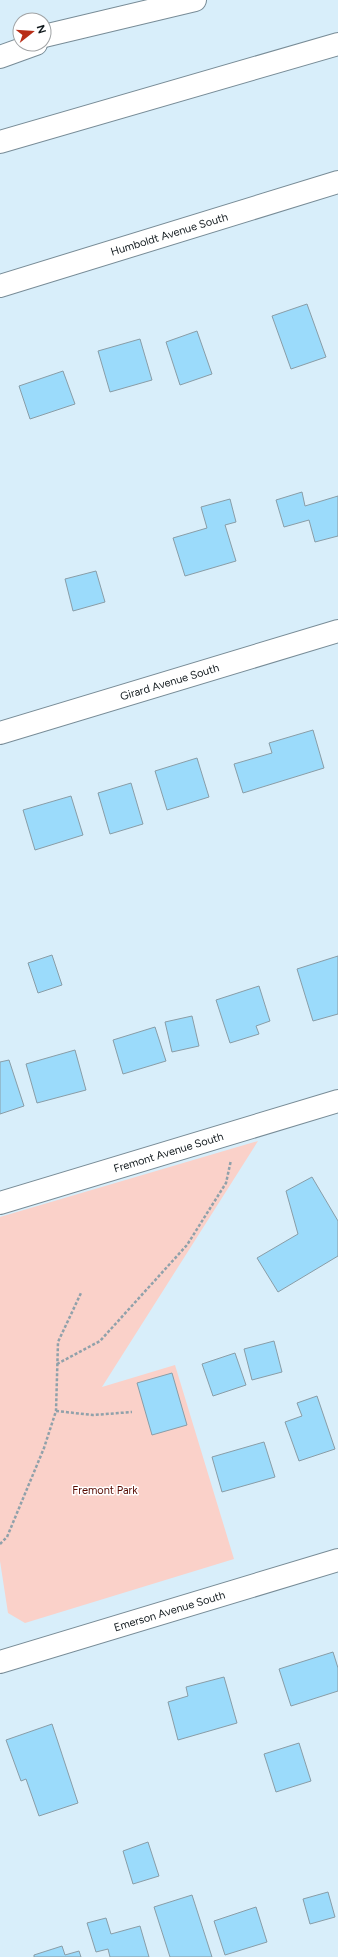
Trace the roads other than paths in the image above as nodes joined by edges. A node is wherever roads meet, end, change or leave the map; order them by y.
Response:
1 (195, 0) edge
2 (78, 29) junction
3 (52, 34) edge
4 (52, 38) edge
5 (12, 42) edge
6 (0, 44) edge
7 (338, 44) edge
8 (14, 52) edge
9 (0, 57) edge
10 (0, 142) edge
11 (338, 182) edge
12 (0, 286) edge
13 (338, 631) edge
14 (0, 733) edge
15 (338, 1102) edge
16 (0, 1203) edge
17 (338, 1560) edge
18 (0, 1662) edge

1 - 2 main road
2 - 3 main road
2 - 4 main road
5 - 6 main road
7 - 10 main road
8 - 9 main road
11 - 12 main road, Humboldt Avenue South
13 - 14 main road, Girard Avenue South
15 - 16 main road, Fremont Avenue South
17 - 18 main road, Emerson Avenue South

